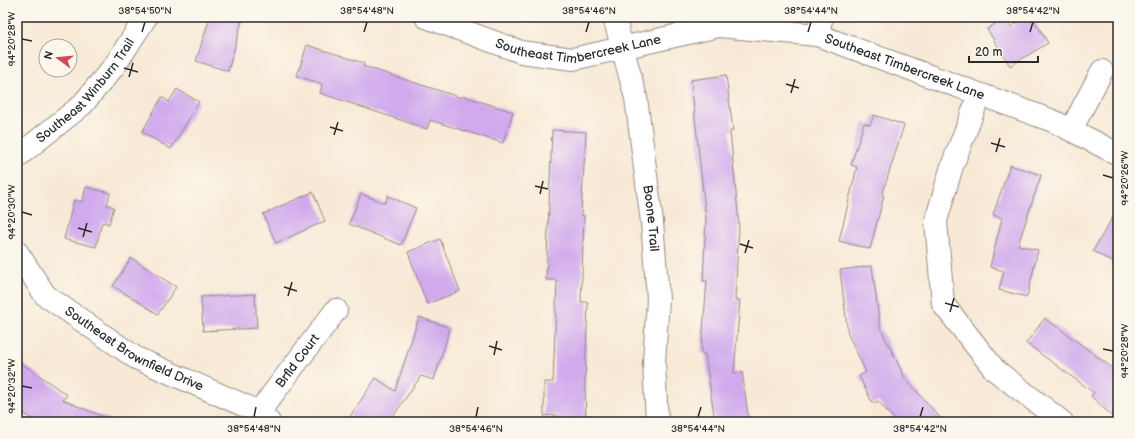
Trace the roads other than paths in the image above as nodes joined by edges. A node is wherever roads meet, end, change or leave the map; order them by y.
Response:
1 (146, 17) edge
2 (426, 17) edge
3 (614, 17) edge
4 (819, 26) edge
5 (622, 48) junction
6 (1102, 71) dead end
7 (979, 96) junction
8 (1071, 130) junction
9 (1118, 154) edge
10 (17, 157) edge
11 (17, 252) edge
12 (336, 310) dead end
13 (264, 417) edge
14 (657, 422) edge
15 (1062, 422) edge

1 - 10 street, Southeast Winburn Trail
2 - 5 street, Southeast Timbercreek Lane
3 - 5 street, Boone Trail
4 - 5 street, Southeast Timbercreek Lane
4 - 7 street, Southeast Timbercreek Lane
5 - 14 street, Boone Trail
6 - 8 street
7 - 8 street, Southeast Timbercreek Lane
7 - 15 street
8 - 9 street, Southeast Timbercreek Lane
11 - 13 street, Southeast Brownfield Drive
12 - 13 street, Brfld Court

